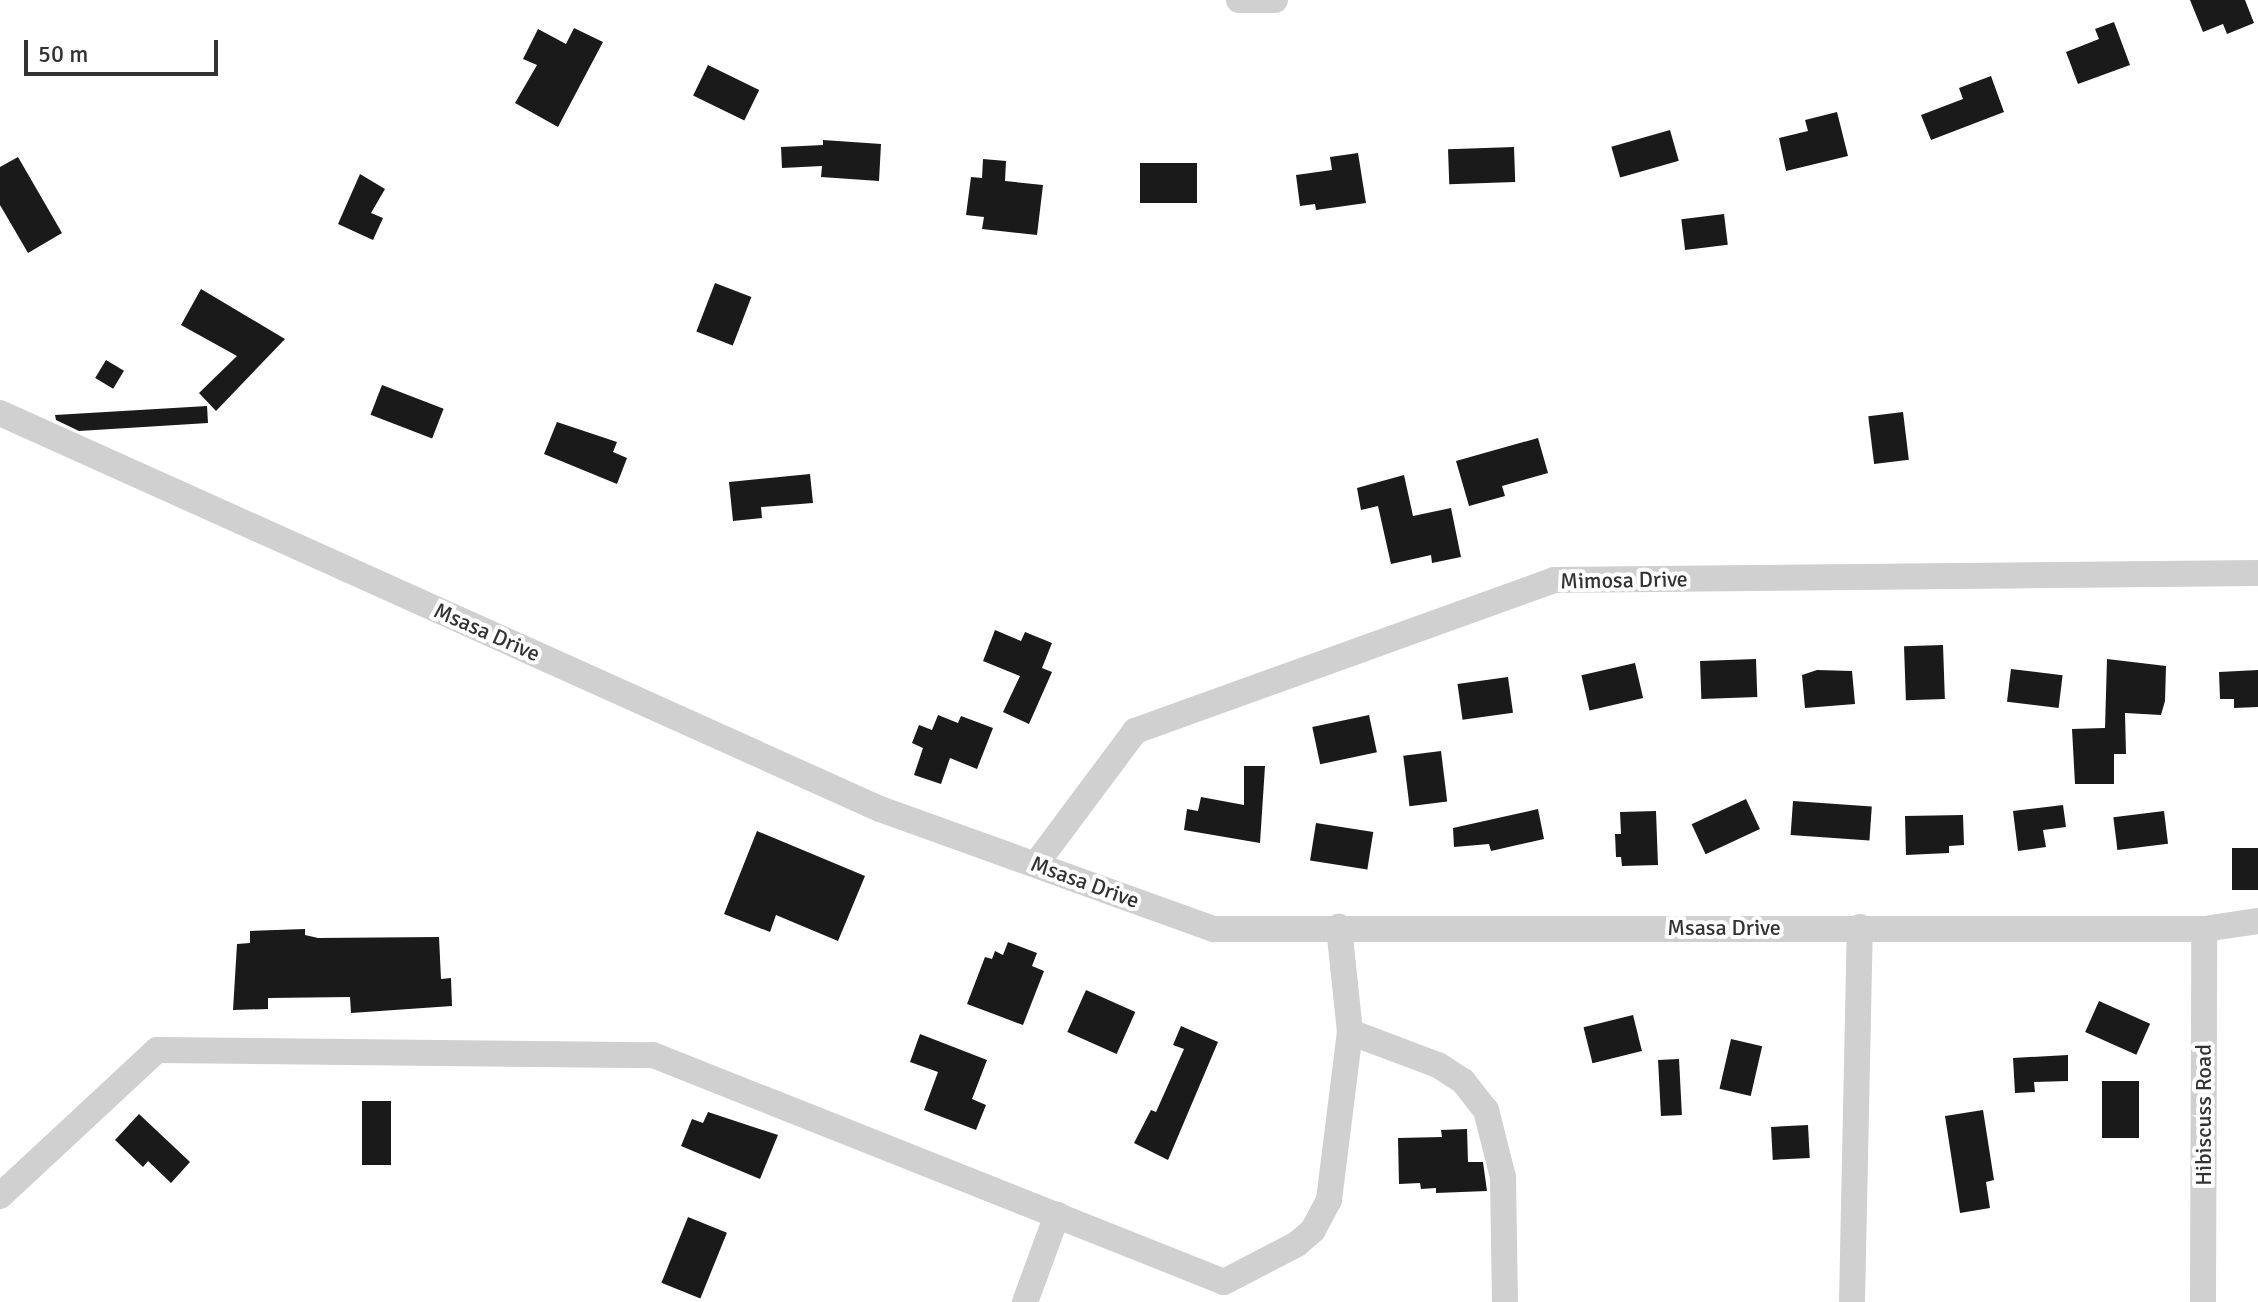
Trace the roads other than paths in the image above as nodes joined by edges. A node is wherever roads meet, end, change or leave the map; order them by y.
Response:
1 (1239, 0) edge
2 (1275, 0) edge
3 (0, 413) edge
4 (2258, 573) edge
5 (1036, 864) junction
6 (2258, 921) edge
7 (1339, 927) junction
8 (1860, 927) junction
9 (2204, 929) junction
10 (1350, 1032) junction
11 (0, 1196) edge
12 (1057, 1215) junction
13 (1224, 1292) edge
14 (1025, 1302) edge
15 (1505, 1302) edge
16 (1852, 1302) edge
17 (2203, 1302) edge

1 - 2 street
3 - 5 street, Msasa Drive
4 - 5 street, Mimosa Drive
5 - 7 street, Msasa Drive
6 - 9 street, Msasa Drive
7 - 8 street, Msasa Drive
7 - 10 street
8 - 9 street, Msasa Drive
8 - 16 street
9 - 17 street, Hibiscuss Road
10 - 13 street
10 - 15 street
11 - 12 street
12 - 13 street
12 - 14 street

